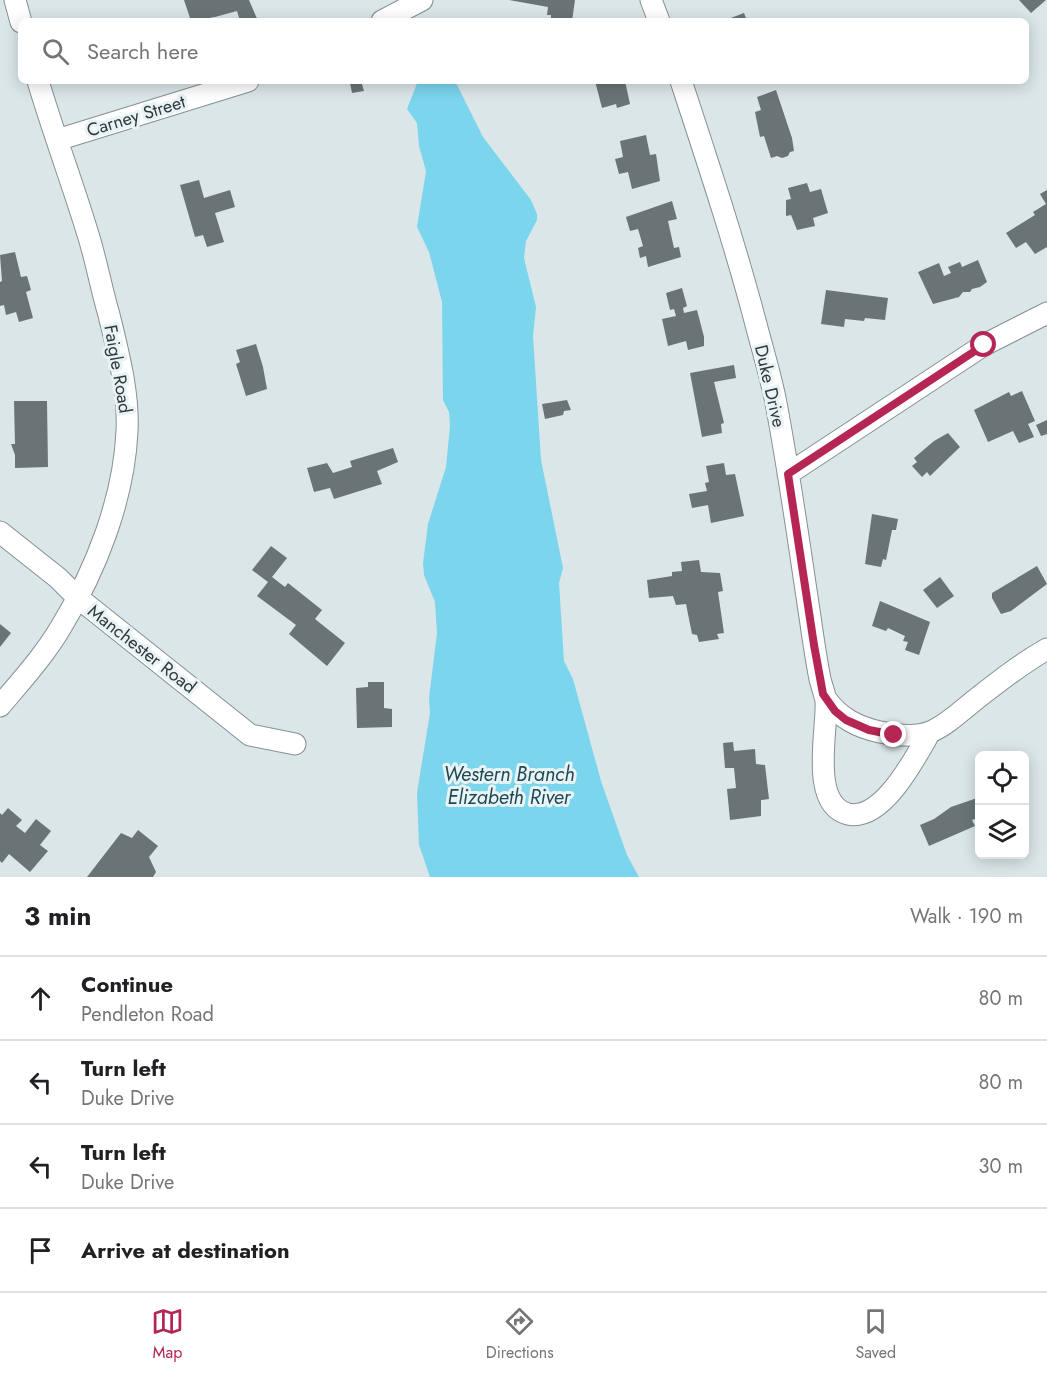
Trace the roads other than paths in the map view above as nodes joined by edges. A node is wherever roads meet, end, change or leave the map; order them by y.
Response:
1 (15, 0) edge
2 (422, 0) edge
3 (651, 0) edge
4 (20, 18) edge
5 (388, 18) edge
6 (658, 18) edge
7 (39, 84) edge
8 (238, 84) edge
9 (682, 84) edge
10 (57, 140) junction
11 (1047, 313) edge
12 (788, 474) junction
13 (0, 532) edge
14 (77, 597) junction
15 (1047, 649) edge
16 (826, 699) junction
17 (0, 706) edge
18 (930, 732) junction
19 (295, 744) dead end

1 - 4 street
2 - 5 street
3 - 6 street
7 - 10 street, Faigle Road
8 - 10 street, Carney Street
9 - 12 street, Duke Drive
10 - 14 street, Faigle Road
11 - 12 street
12 - 16 street, Duke Drive
13 - 14 street, Manchester Road
14 - 17 street, Faigle Road
14 - 19 street, Manchester Road
15 - 18 street, Duke Drive
16 - 18 street, Duke Drive
16 - 18 street, Duke Drive

